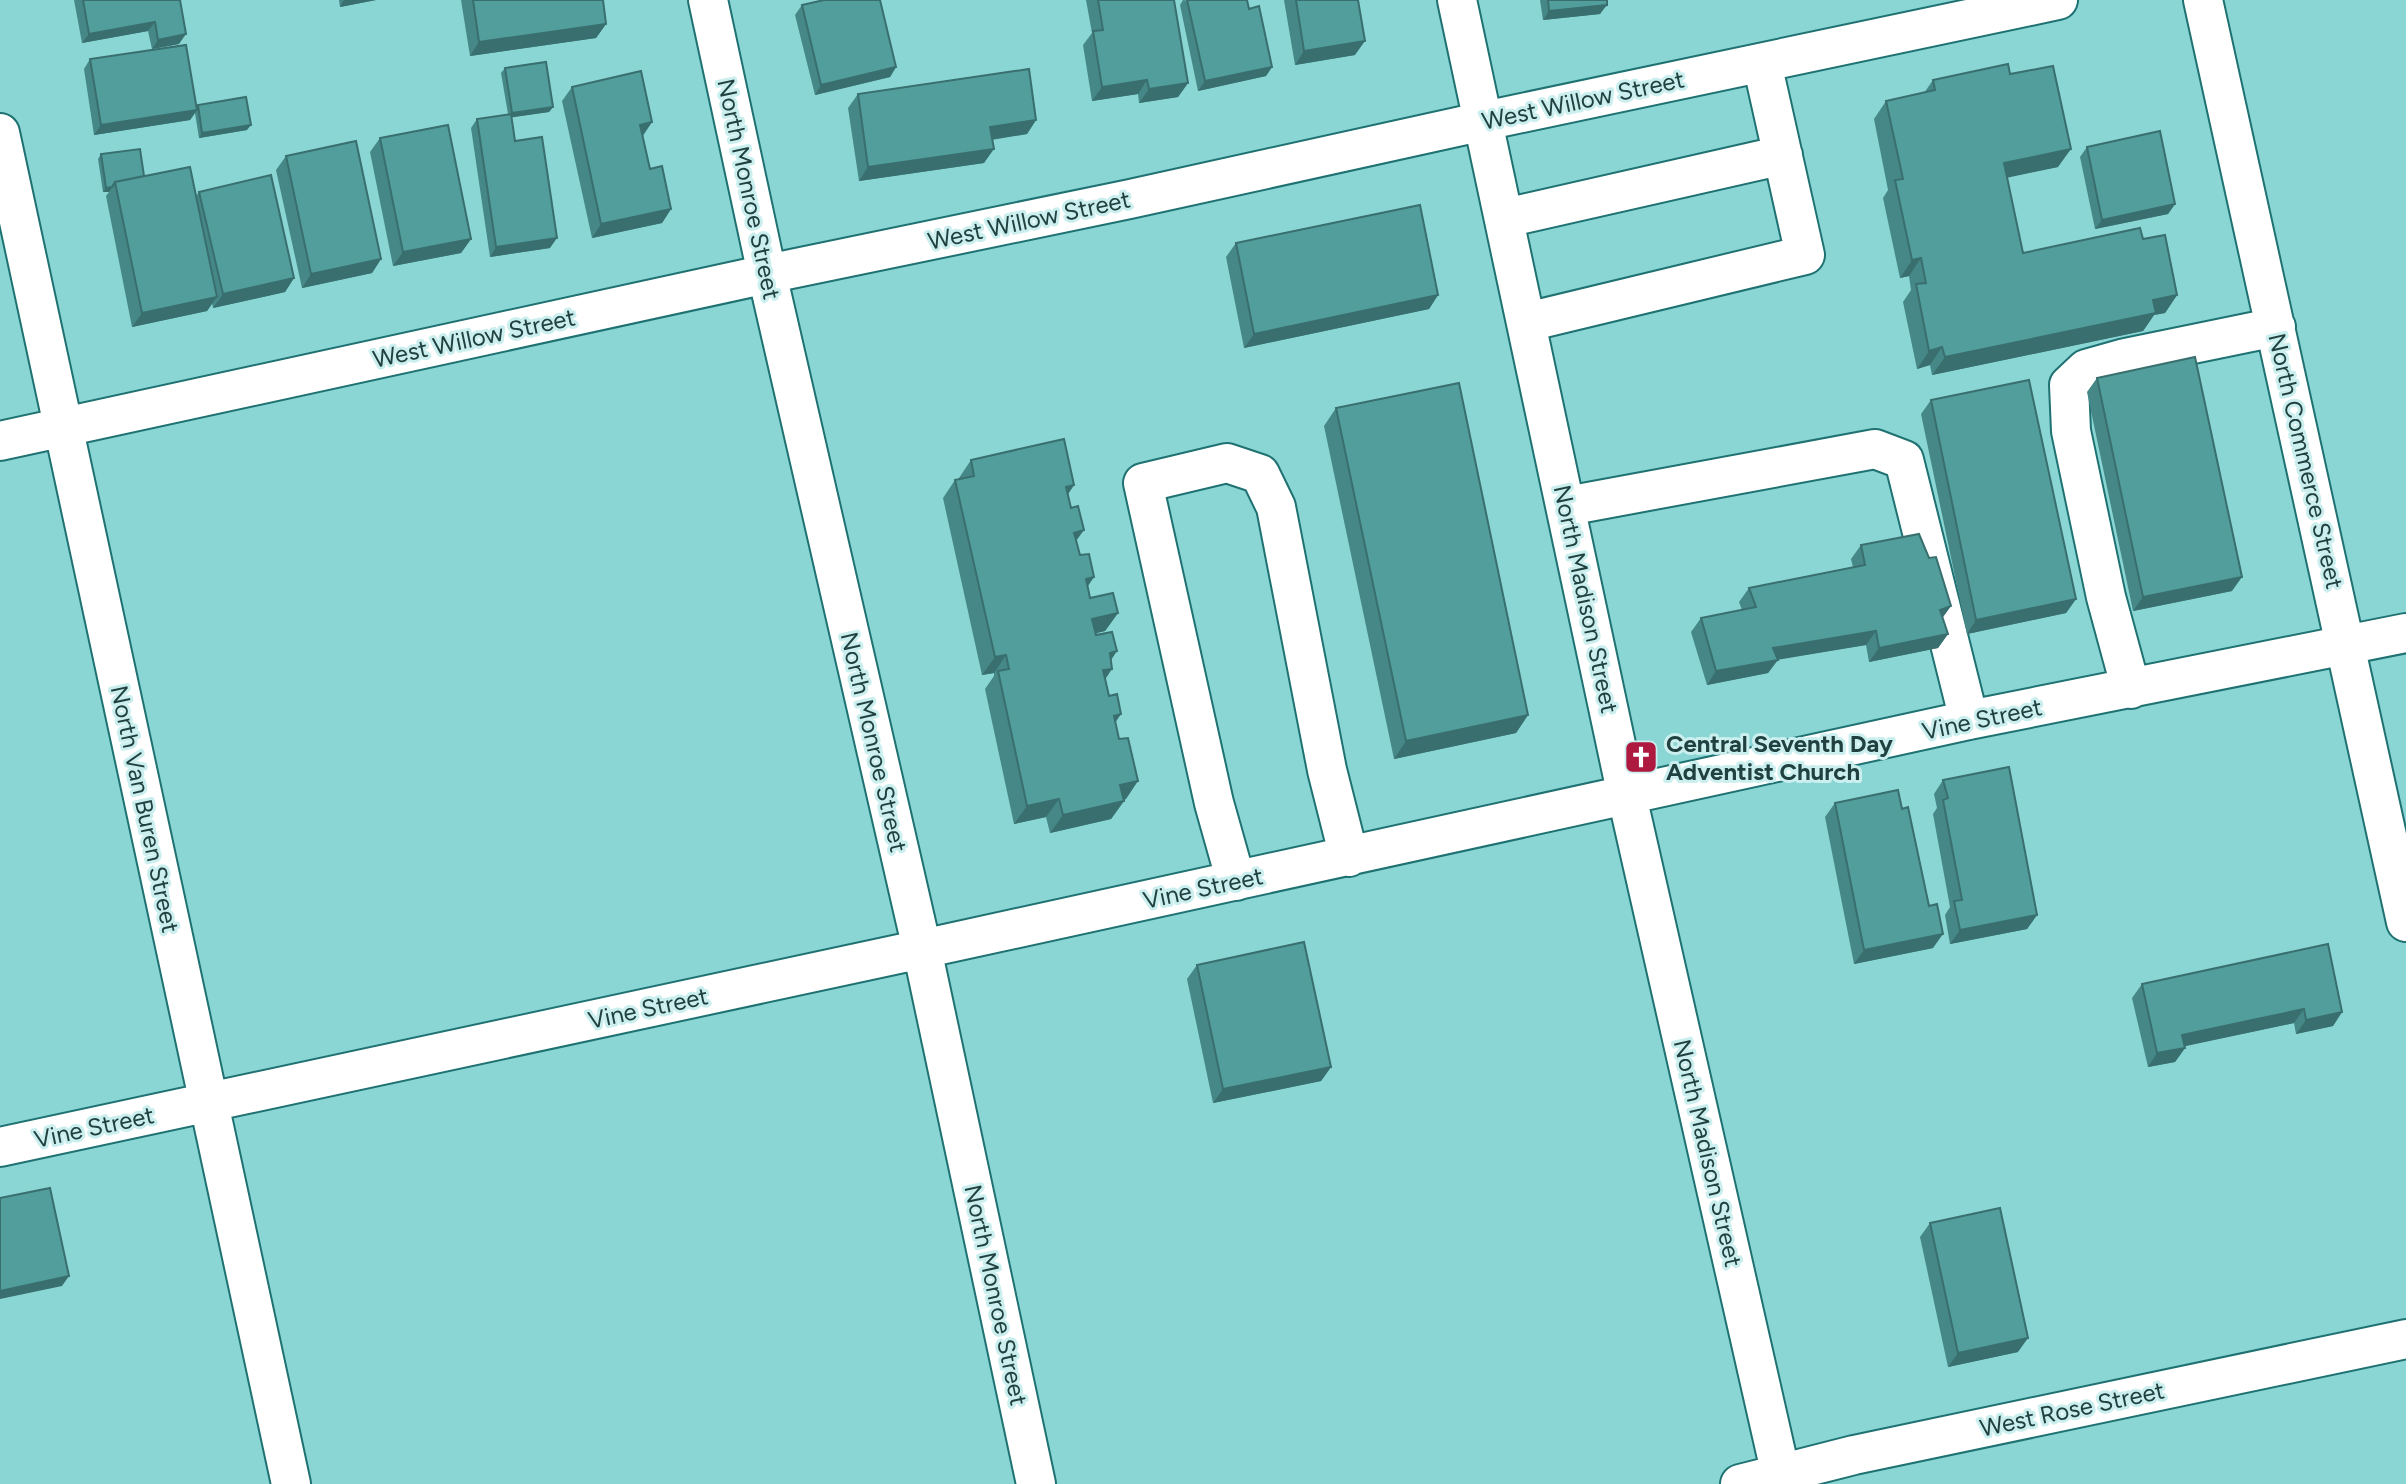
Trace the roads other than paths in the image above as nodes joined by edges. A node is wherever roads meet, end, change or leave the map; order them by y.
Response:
1 (708, 0) edge
2 (1457, 0) edge
3 (2058, 0) edge
4 (2203, 0) edge
5 (1762, 62) junction
6 (1484, 121) junction
7 (0, 133) edge
8 (1783, 155) junction
9 (1505, 218) junction
10 (767, 274) junction
11 (1527, 322) junction
12 (2276, 327) junction
13 (62, 428) junction
14 (0, 442) edge
15 (1567, 506) junction
16 (2406, 632) edge
17 (2347, 645) junction
18 (2131, 689) junction
19 (1969, 720) junction
20 (1627, 796) junction
21 (1349, 857) junction
22 (1236, 881) junction
23 (2406, 922) edge
24 (922, 949) junction
25 (208, 1102) junction
26 (0, 1147) edge
27 (2406, 1339) edge
28 (1782, 1479) edge
29 (291, 1484) edge
30 (1036, 1484) edge
31 (1740, 1484) edge

1 - 10 street, North Monroe Street
2 - 6 street, North Madison Street
3 - 5 street, West Willow Street
4 - 12 street, North Commerce Street
5 - 6 street, West Willow Street
5 - 8 street
6 - 9 street, North Madison Street
6 - 10 street, West Willow Street
7 - 13 street, North Van Buren Street
8 - 9 street
8 - 11 street
9 - 11 street, North Madison Street
10 - 13 street, West Willow Street
10 - 24 street, North Monroe Street
11 - 15 street, North Madison Street
12 - 17 street, North Commerce Street
12 - 18 street
13 - 14 street, West Willow Street
13 - 25 street, North Van Buren Street
15 - 19 street
15 - 20 street, North Madison Street
16 - 17 street, Vine Street
17 - 18 street, Vine Street
17 - 23 street, North Commerce Street
18 - 19 street, Vine Street
19 - 20 street, Vine Street
20 - 21 street, Vine Street
20 - 28 street, North Madison Street
21 - 22 street, Vine Street
21 - 22 street
22 - 24 street, Vine Street
24 - 25 street, Vine Street
24 - 30 street, North Monroe Street
25 - 26 street, Vine Street
25 - 29 street, North Van Buren Street
27 - 28 street, West Rose Street
28 - 31 street, West Rose Street

